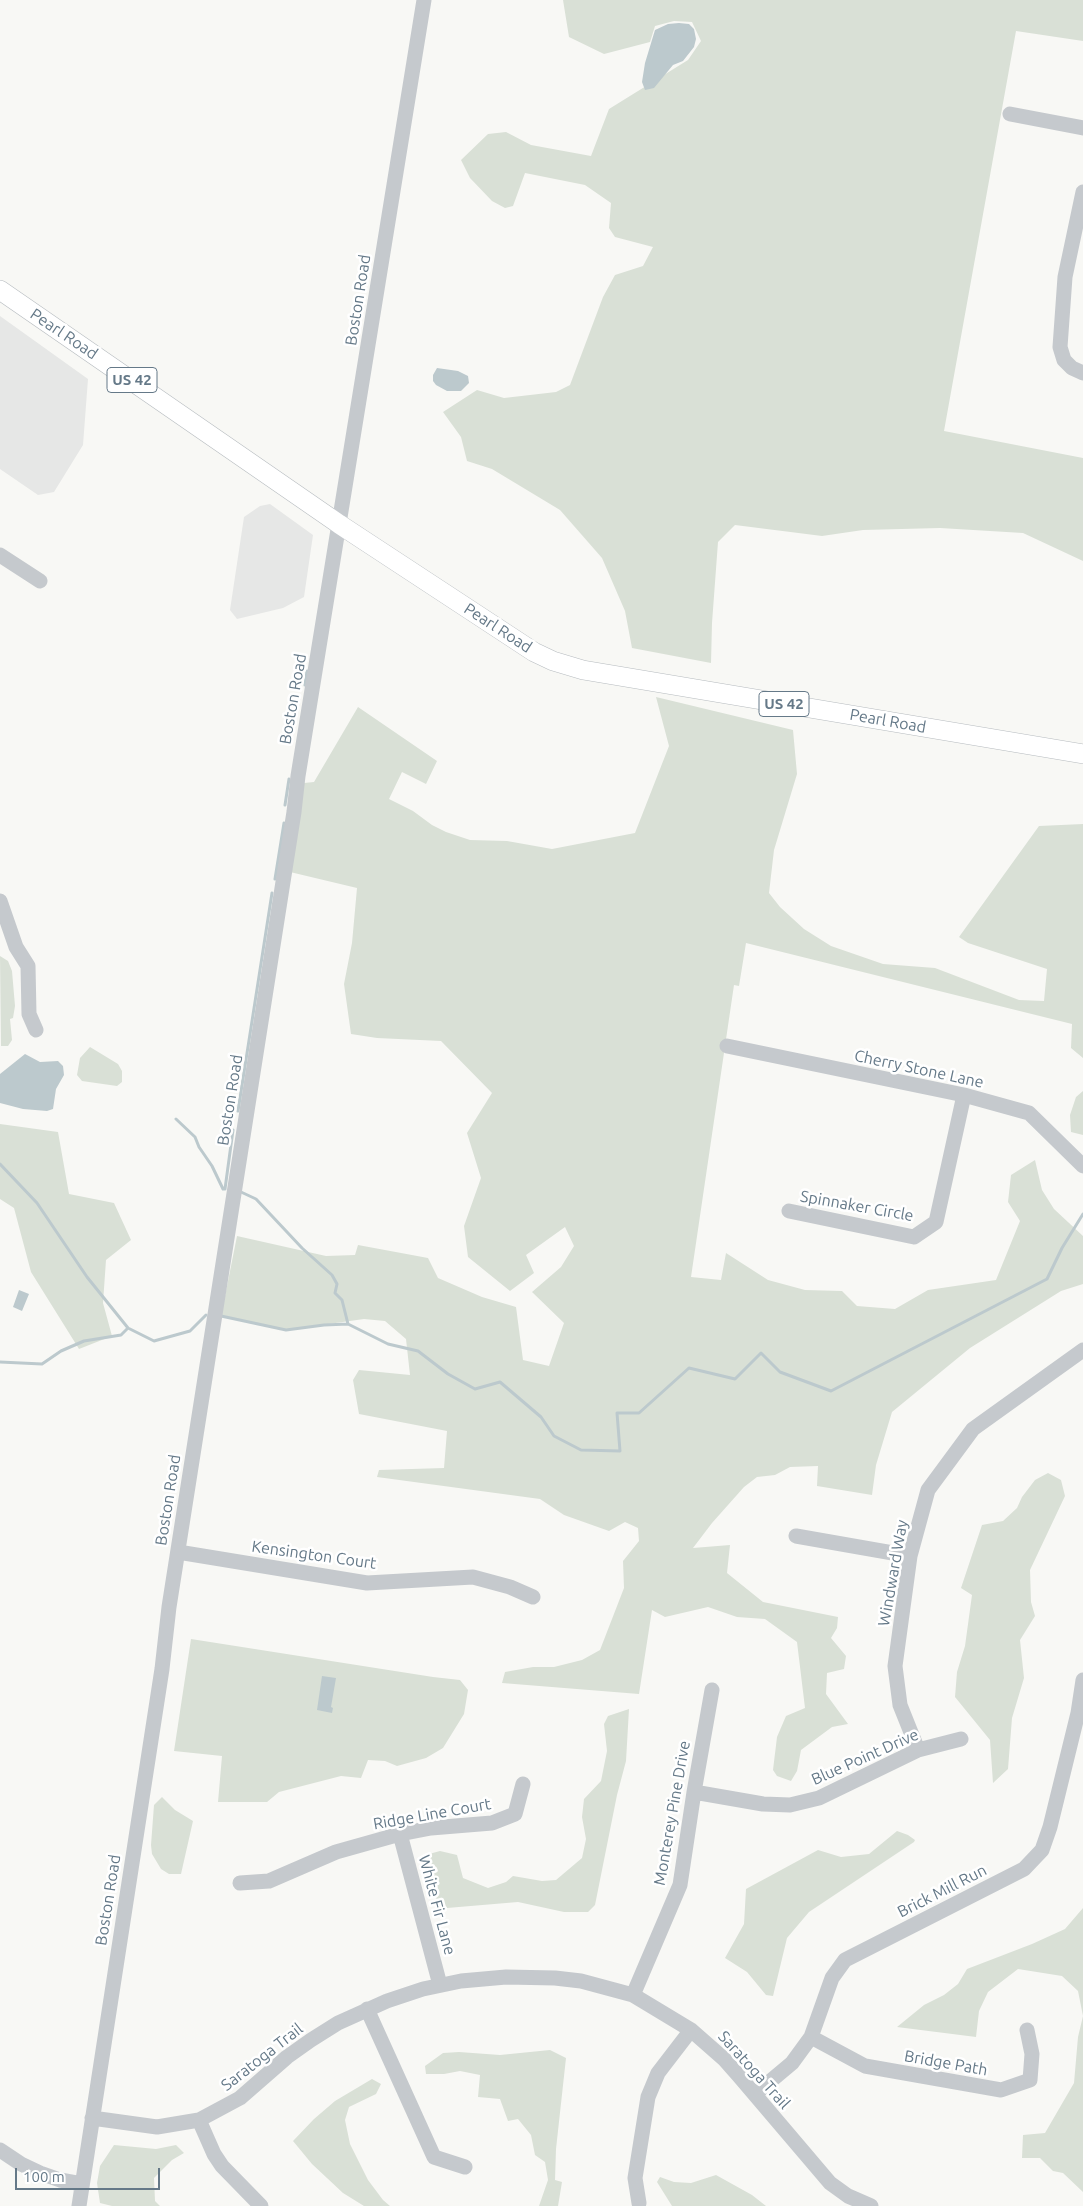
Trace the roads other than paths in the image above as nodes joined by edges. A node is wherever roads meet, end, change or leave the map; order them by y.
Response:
1 (424, 0) edge
2 (1010, 114) dead end
3 (1083, 128) edge
4 (1083, 192) edge
5 (0, 290) edge
6 (1083, 373) edge
7 (339, 524) junction
8 (0, 555) edge
9 (40, 581) dead end
10 (1083, 754) edge
11 (0, 901) edge
12 (36, 1030) dead end
13 (726, 1046) dead end
14 (964, 1095) junction
15 (1083, 1166) edge
16 (789, 1211) dead end
17 (1083, 1350) edge
18 (796, 1536) dead end
19 (178, 1552) junction
20 (910, 1556) junction
21 (533, 1597) dead end
22 (1083, 1680) edge
23 (712, 1690) dead end
24 (1080, 1714) edge
25 (961, 1739) dead end
26 (918, 1750) junction
27 (523, 1784) dead end
28 (694, 1792) junction
29 (400, 1834) junction
30 (240, 1883) dead end
31 (440, 1985) junction
32 (633, 1995) junction
33 (367, 2009) junction
34 (691, 2030) junction
35 (1027, 2030) dead end
36 (811, 2037) junction
37 (755, 2094) junction
38 (92, 2118) junction
39 (199, 2120) junction
40 (0, 2150) edge
41 (465, 2166) dead end
42 (82, 2184) junction
43 (639, 2203) dead end
44 (79, 2206) edge
45 (261, 2206) edge
46 (871, 2206) edge

1 - 7 street, Boston Road
2 - 3 street
4 - 6 street
5 - 7 main road, Pearl Road / US 42
7 - 10 main road, Pearl Road / US 42
7 - 19 street, Boston Road
8 - 9 street
11 - 12 street
13 - 14 street, Cherry Stone Lane
14 - 15 street, Cherry Stone Lane
14 - 16 street, Spinnaker Circle
17 - 20 street, Windward Way
18 - 20 street
19 - 21 street, Kensington Court
19 - 38 street, Boston Road
20 - 26 street, Windward Way
22 - 24 street, Brick Mill Run
23 - 28 street, Monterey Pine Drive
24 - 36 street, Brick Mill Run
25 - 26 street, Blue Point Drive
26 - 28 street, Blue Point Drive
27 - 29 street, Ridge Line Court
28 - 32 street, Monterey Pine Drive
29 - 30 street, Ridge Line Court
29 - 31 street, White Fir Lane
31 - 32 street, Saratoga Trail
31 - 33 street, Saratoga Trail
32 - 34 street, Saratoga Trail
33 - 39 street, Saratoga Trail
33 - 41 street
34 - 37 street, Saratoga Trail
34 - 43 street
35 - 36 street, Bridge Path
36 - 37 street, Brick Mill Run
37 - 46 street, Saratoga Trail
38 - 39 street, Saratoga Trail
38 - 42 street, Boston Road
39 - 45 street
40 - 42 street
42 - 44 street, Boston Road

